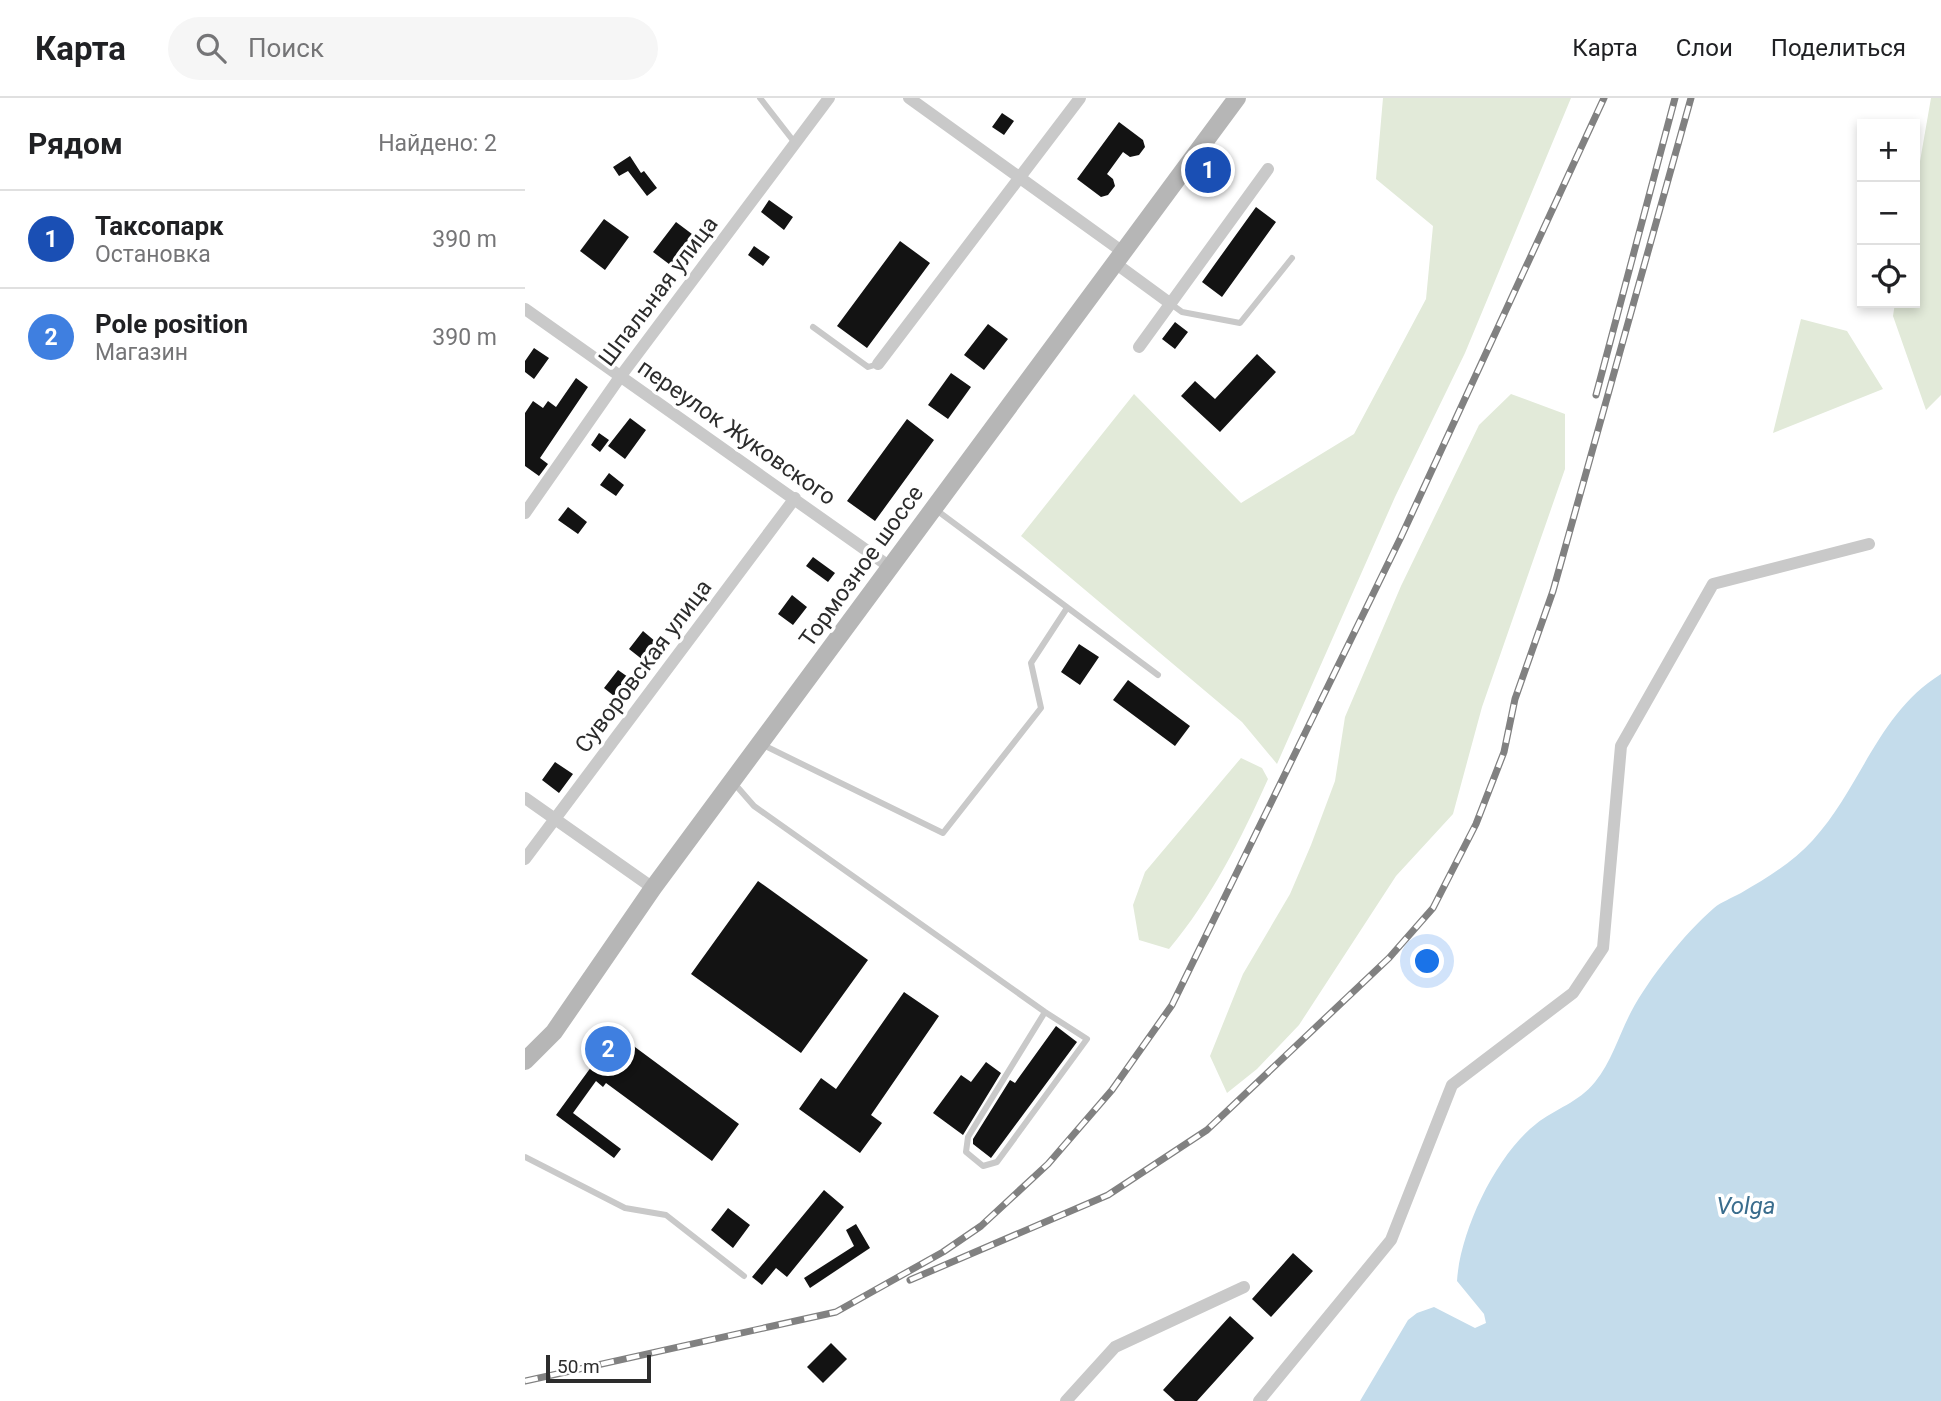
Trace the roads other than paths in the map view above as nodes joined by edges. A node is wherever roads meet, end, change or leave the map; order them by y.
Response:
1 (760, 98) edge
2 (829, 98) edge
3 (909, 98) edge
4 (1080, 98) edge
5 (1237, 98) edge
6 (796, 143) junction
7 (1268, 169) dead end
8 (1020, 178) junction
9 (1119, 257) junction
10 (1292, 258) dead end
11 (1171, 304) junction
12 (525, 309) edge
13 (813, 327) dead end
14 (1139, 347) dead end
15 (878, 364) joint
16 (620, 377) junction
17 (795, 498) junction
18 (934, 508) junction
19 (525, 513) edge
20 (1869, 544) dead end
21 (890, 567) junction
22 (1067, 608) junction
23 (1157, 675) dead end
24 (762, 744) junction
25 (733, 782) junction
26 (525, 798) edge
27 (554, 820) junction
28 (525, 859) edge
29 (653, 888) junction
30 (1045, 1012) junction
31 (525, 1061) edge
32 (525, 1157) edge
33 (744, 1276) dead end
34 (1244, 1287) dead end
35 (1066, 1401) edge
36 (1259, 1401) edge

1 - 6 lane
2 - 6 street, Шпальная улица
3 - 8 street
4 - 8 street
5 - 9 street, Тормозное шоссе
6 - 16 street, Шпальная улица
7 - 11 street
8 - 9 street
8 - 15 street
9 - 11 street
9 - 18 street, Тормозное шоссе
10 - 11 lane
11 - 14 street
12 - 16 street, переулок Жуковского
13 - 15 lane
16 - 17 street, переулок Жуковского
16 - 19 street, Шпальная улица
17 - 21 street, переулок Жуковского
17 - 27 street, Суворовская улица
18 - 21 street, Тормозное шоссе
18 - 22 lane
20 - 36 street
21 - 24 street, Тормозное шоссе
22 - 23 lane
22 - 24 lane
24 - 25 street, Тормозное шоссе
25 - 29 street, Тормозное шоссе
25 - 30 lane
26 - 27 street
27 - 28 street, Суворовская улица
27 - 29 street
29 - 31 street, Тормозное шоссе
30 - 30 lane
32 - 33 lane
34 - 35 street

